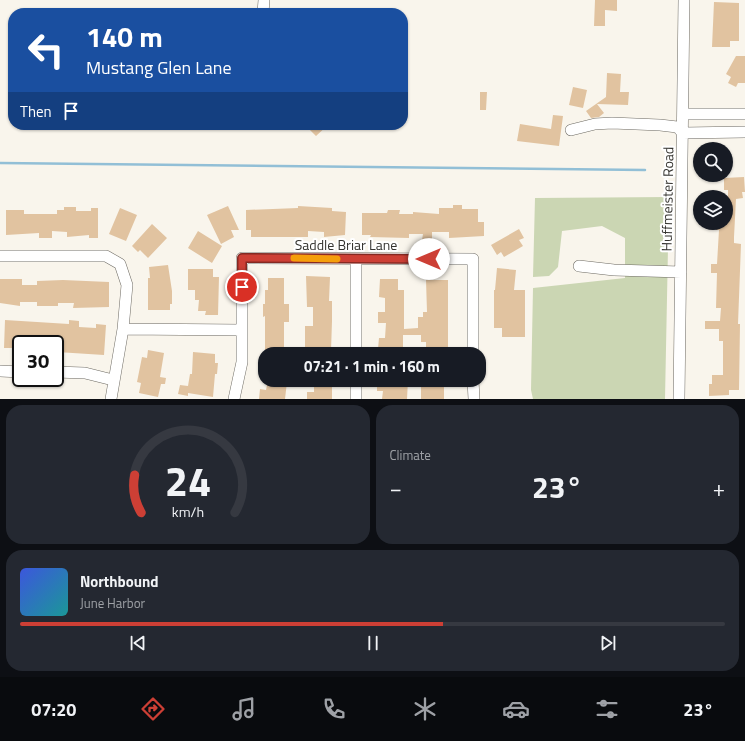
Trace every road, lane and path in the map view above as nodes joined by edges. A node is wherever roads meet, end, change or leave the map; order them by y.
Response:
1 (684, 0) edge
2 (684, 114) junction
3 (745, 114) edge
4 (571, 130) dead end
5 (745, 132) edge
6 (684, 133) junction
7 (0, 256) edge
8 (356, 259) junction
9 (579, 266) dead end
10 (681, 272) junction
11 (123, 329) junction
12 (242, 330) junction
13 (356, 347) edge
14 (473, 347) edge
15 (0, 371) edge
16 (12, 372) edge
17 (64, 372) edge
18 (113, 380) junction
19 (356, 387) edge
20 (473, 387) edge
21 (111, 399) edge
22 (234, 399) edge
23 (356, 399) edge
24 (474, 399) edge
25 (679, 399) edge

1 - 2 street, Huffmeister Road
2 - 3 street
2 - 6 street, Huffmeister Road
4 - 6 street
5 - 6 street
6 - 10 street, Huffmeister Road
7 - 11 street
8 - 12 street, Saddle Briar Lane
8 - 13 street
8 - 14 street, Saddle Briar Lane
9 - 10 street
10 - 25 street, Huffmeister Road
11 - 12 street
11 - 18 street
12 - 22 street
15 - 16 street
17 - 18 street
18 - 21 street
19 - 23 street
20 - 24 street

